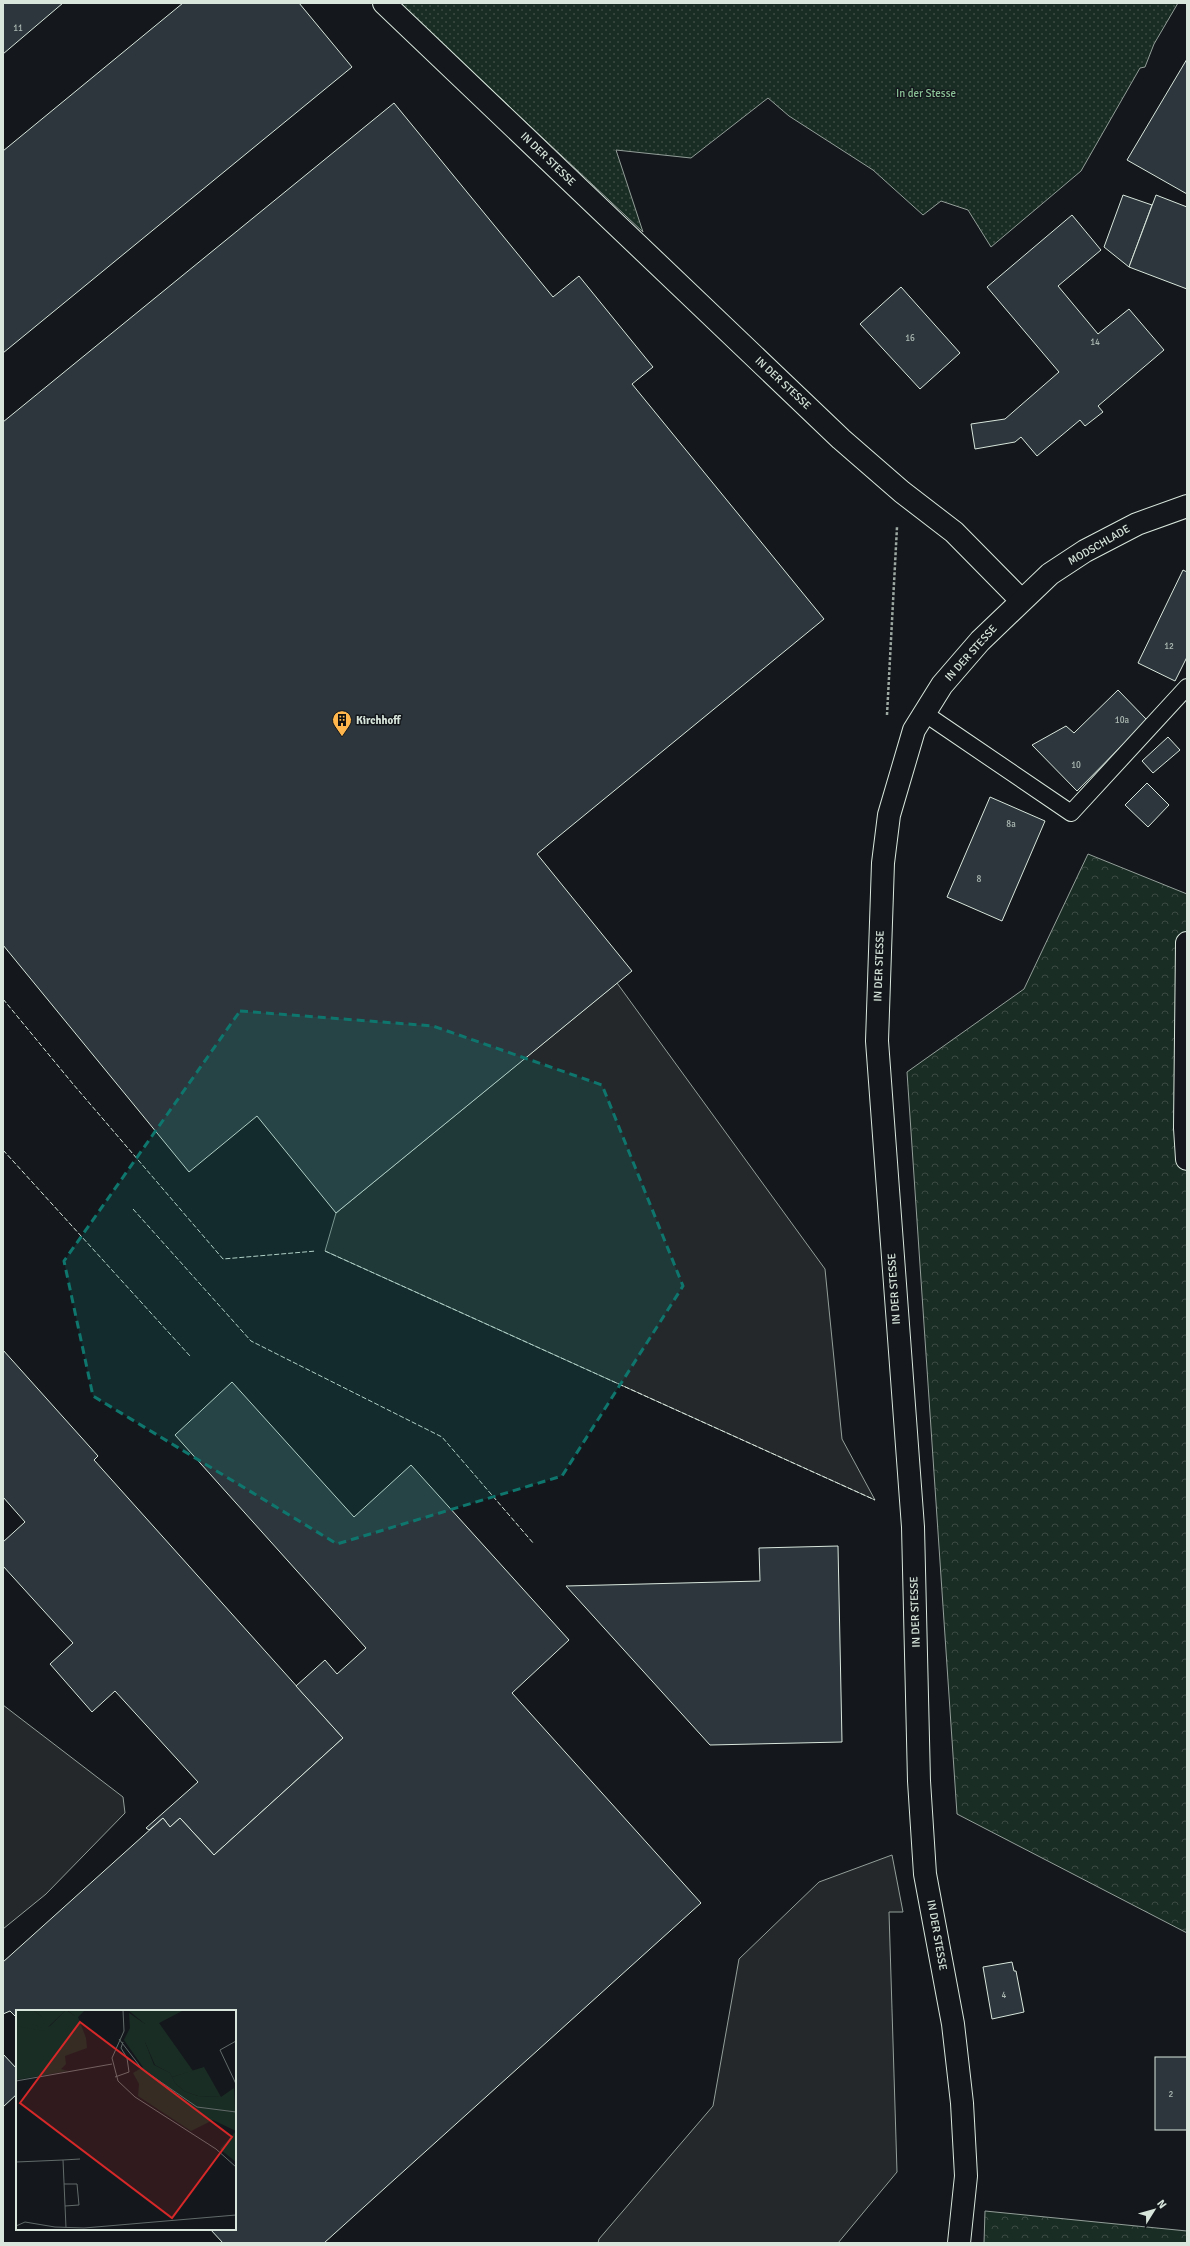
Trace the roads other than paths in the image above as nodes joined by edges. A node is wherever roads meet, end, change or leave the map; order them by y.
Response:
1 (384, 3) edge
2 (1187, 506) edge
3 (1021, 600) junction
4 (1187, 687) edge
5 (924, 713) junction
6 (1187, 943) edge
7 (1187, 1159) edge
8 (959, 2243) edge

1 - 3 street, IN DER STESSE
2 - 3 street, MODSCHLADE
3 - 5 street, IN DER STESSE
4 - 5 lane
5 - 8 street, IN DER STESSE
6 - 7 street

